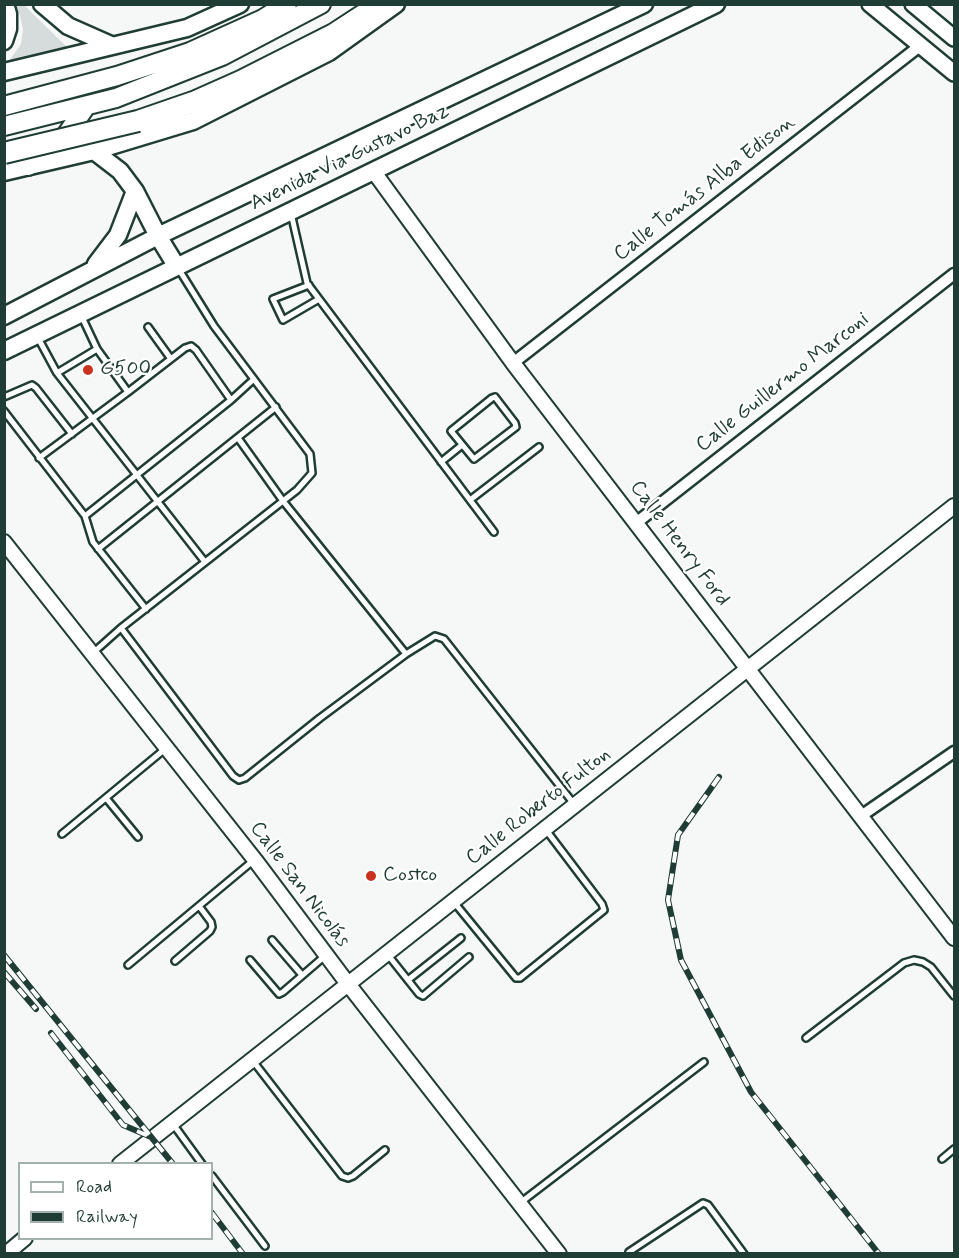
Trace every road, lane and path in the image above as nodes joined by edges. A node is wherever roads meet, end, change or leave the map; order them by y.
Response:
1 (4, 4) edge
2 (42, 4) edge
3 (240, 4) edge
4 (287, 4) edge
5 (321, 4) edge
6 (380, 4) edge
7 (396, 4) edge
8 (644, 4) edge
9 (716, 4) edge
10 (870, 4) edge
11 (913, 4) edge
12 (954, 38) edge
13 (4, 41) edge
14 (111, 45) junction
15 (921, 45) junction
16 (4, 72) edge
17 (954, 73) edge
18 (4, 106) edge
19 (86, 106) junction
20 (4, 126) edge
21 (94, 151) junction
22 (4, 153) edge
23 (28, 166) junction
24 (4, 172) edge
25 (374, 172) junction
26 (135, 191) junction
27 (291, 212) junction
28 (158, 236) junction
29 (177, 267) junction
30 (92, 270) junction
31 (954, 274) edge
32 (309, 285) junction
33 (319, 299) junction
34 (80, 314) junction
35 (4, 316) edge
36 (148, 327) dead end
37 (36, 335) junction
38 (97, 348) junction
39 (4, 351) edge
40 (171, 359) junction
41 (513, 363) junction
42 (57, 373) junction
43 (255, 379) junction
44 (128, 392) junction
45 (4, 398) edge
46 (231, 399) junction
47 (276, 408) junction
48 (4, 411) edge
49 (93, 418) junction
50 (72, 434) junction
51 (238, 438) junction
52 (462, 445) junction
53 (539, 447) dead end
54 (39, 458) junction
55 (441, 462) junction
56 (136, 474) junction
57 (470, 500) junction
58 (283, 501) junction
59 (157, 502) junction
60 (954, 506) edge
61 (85, 516) junction
62 (636, 523) junction
63 (494, 532) dead end
64 (4, 542) edge
65 (98, 549) junction
66 (205, 562) junction
67 (146, 609) junction
68 (121, 628) junction
69 (93, 653) junction
70 (406, 654) junction
71 (748, 669) junction
72 (166, 748) junction
73 (954, 752) edge
74 (106, 798) junction
75 (575, 805) junction
76 (861, 816) junction
77 (545, 829) junction
78 (63, 834) dead end
79 (138, 837) dead end
80 (255, 860) junction
81 (453, 901) junction
82 (199, 906) junction
83 (460, 938) dead end
84 (954, 938) edge
85 (272, 940) dead end
86 (387, 953) junction
87 (326, 955) junction
88 (469, 957) dead end
89 (250, 960) dead end
90 (174, 961) dead end
91 (128, 965) dead end
92 (302, 975) junction
93 (408, 980) junction
94 (348, 984) junction
95 (954, 996) edge
96 (806, 1038) dead end
97 (252, 1060) junction
98 (704, 1062) dead end
99 (172, 1123) junction
100 (954, 1149) edge
101 (385, 1150) dead end
102 (942, 1160) dead end
103 (123, 1162) edge
104 (201, 1162) edge
105 (213, 1177) edge
106 (519, 1204) junction
107 (24, 1240) edge
108 (265, 1246) dead end
109 (629, 1252) edge
110 (6, 1254) edge
111 (559, 1254) edge
112 (744, 1254) edge

1 - 13 main road
2 - 14 main road
3 - 14 main road
4 - 18 highway
5 - 19 highway
6 - 22 highway, bridge
7 - 21 main road
8 - 28 main road, Avenida Via Gustavo Baz
9 - 25 main road, Avenida Via Gustavo Baz
10 - 15 main road
11 - 12 main road
14 - 16 main road
15 - 17 main road
15 - 41 street, Calle Tomás Alba Edison
19 - 20 highway
19 - 23 highway
21 - 23 main road
21 - 26 main road
23 - 24 main road
25 - 27 main road, Avenida Via Gustavo Baz
25 - 41 street, Calle Henry Ford
26 - 28 main road
26 - 30 main road
27 - 29 main road, Avenida Via Gustavo Baz
27 - 32 lane
28 - 29 main road
28 - 30 main road, Avenida Via Gustavo Baz
29 - 34 main road, Avenida Via Gustavo Baz
29 - 43 lane
30 - 35 main road, Avenida Via Gustavo Baz
31 - 62 street, Calle Guillermo Marconi
32 - 33 lane
32 - 33 lane
33 - 55 lane
34 - 37 main road, Avenida Via Gustavo Baz
34 - 38 lane
36 - 40 lane
37 - 39 main road, Avenida Via Gustavo Baz
37 - 42 lane
38 - 42 lane
38 - 44 lane
40 - 44 lane
40 - 46 lane
41 - 62 street, Calle Henry Ford
42 - 49 lane
43 - 46 lane
43 - 47 lane
44 - 49 lane
45 - 50 lane
46 - 56 lane
47 - 51 lane
47 - 58 lane
48 - 54 lane
49 - 50 lane
49 - 56 lane
50 - 54 lane
51 - 58 lane
51 - 59 lane
52 - 52 lane
52 - 55 lane
53 - 57 lane
54 - 61 lane
55 - 57 lane
56 - 59 lane
56 - 61 lane
57 - 63 lane
58 - 66 lane
58 - 70 lane
59 - 65 lane
59 - 66 lane
60 - 71 street, Calle Roberto Fulton
61 - 65 lane
62 - 71 street, Calle Henry Ford
64 - 69 street, Calle San Nicolás
65 - 67 lane
66 - 67 lane
67 - 68 lane
68 - 69 lane
68 - 70 lane
69 - 72 street, Calle San Nicolás
70 - 75 lane
71 - 75 street, Calle Roberto Fulton
71 - 76 street, Calle Henry Ford
72 - 74 lane
72 - 80 street, Calle San Nicolás
73 - 76 street
74 - 78 lane
74 - 79 lane
75 - 77 street, Calle Roberto Fulton
76 - 84 street, Calle Henry Ford
77 - 81 street, Calle Roberto Fulton
77 - 81 lane
80 - 82 lane
80 - 87 street, Calle San Nicolás
81 - 86 street, Calle Roberto Fulton
82 - 90 lane
82 - 91 lane
83 - 93 lane
85 - 92 lane
86 - 93 lane
86 - 94 street, Calle Roberto Fulton
87 - 92 lane
87 - 94 street, Calle San Nicolás
88 - 93 lane
89 - 92 lane
94 - 97 street, Calle Roberto Fulton
94 - 106 street, Calle San Nicolás
95 - 96 lane
97 - 99 street, Calle Roberto Fulton
97 - 101 lane
98 - 106 lane
99 - 103 street, Calle Roberto Fulton
99 - 104 lane
100 - 102 lane
105 - 108 lane
106 - 111 street, Calle San Nicolás
107 - 110 street
109 - 112 lane

